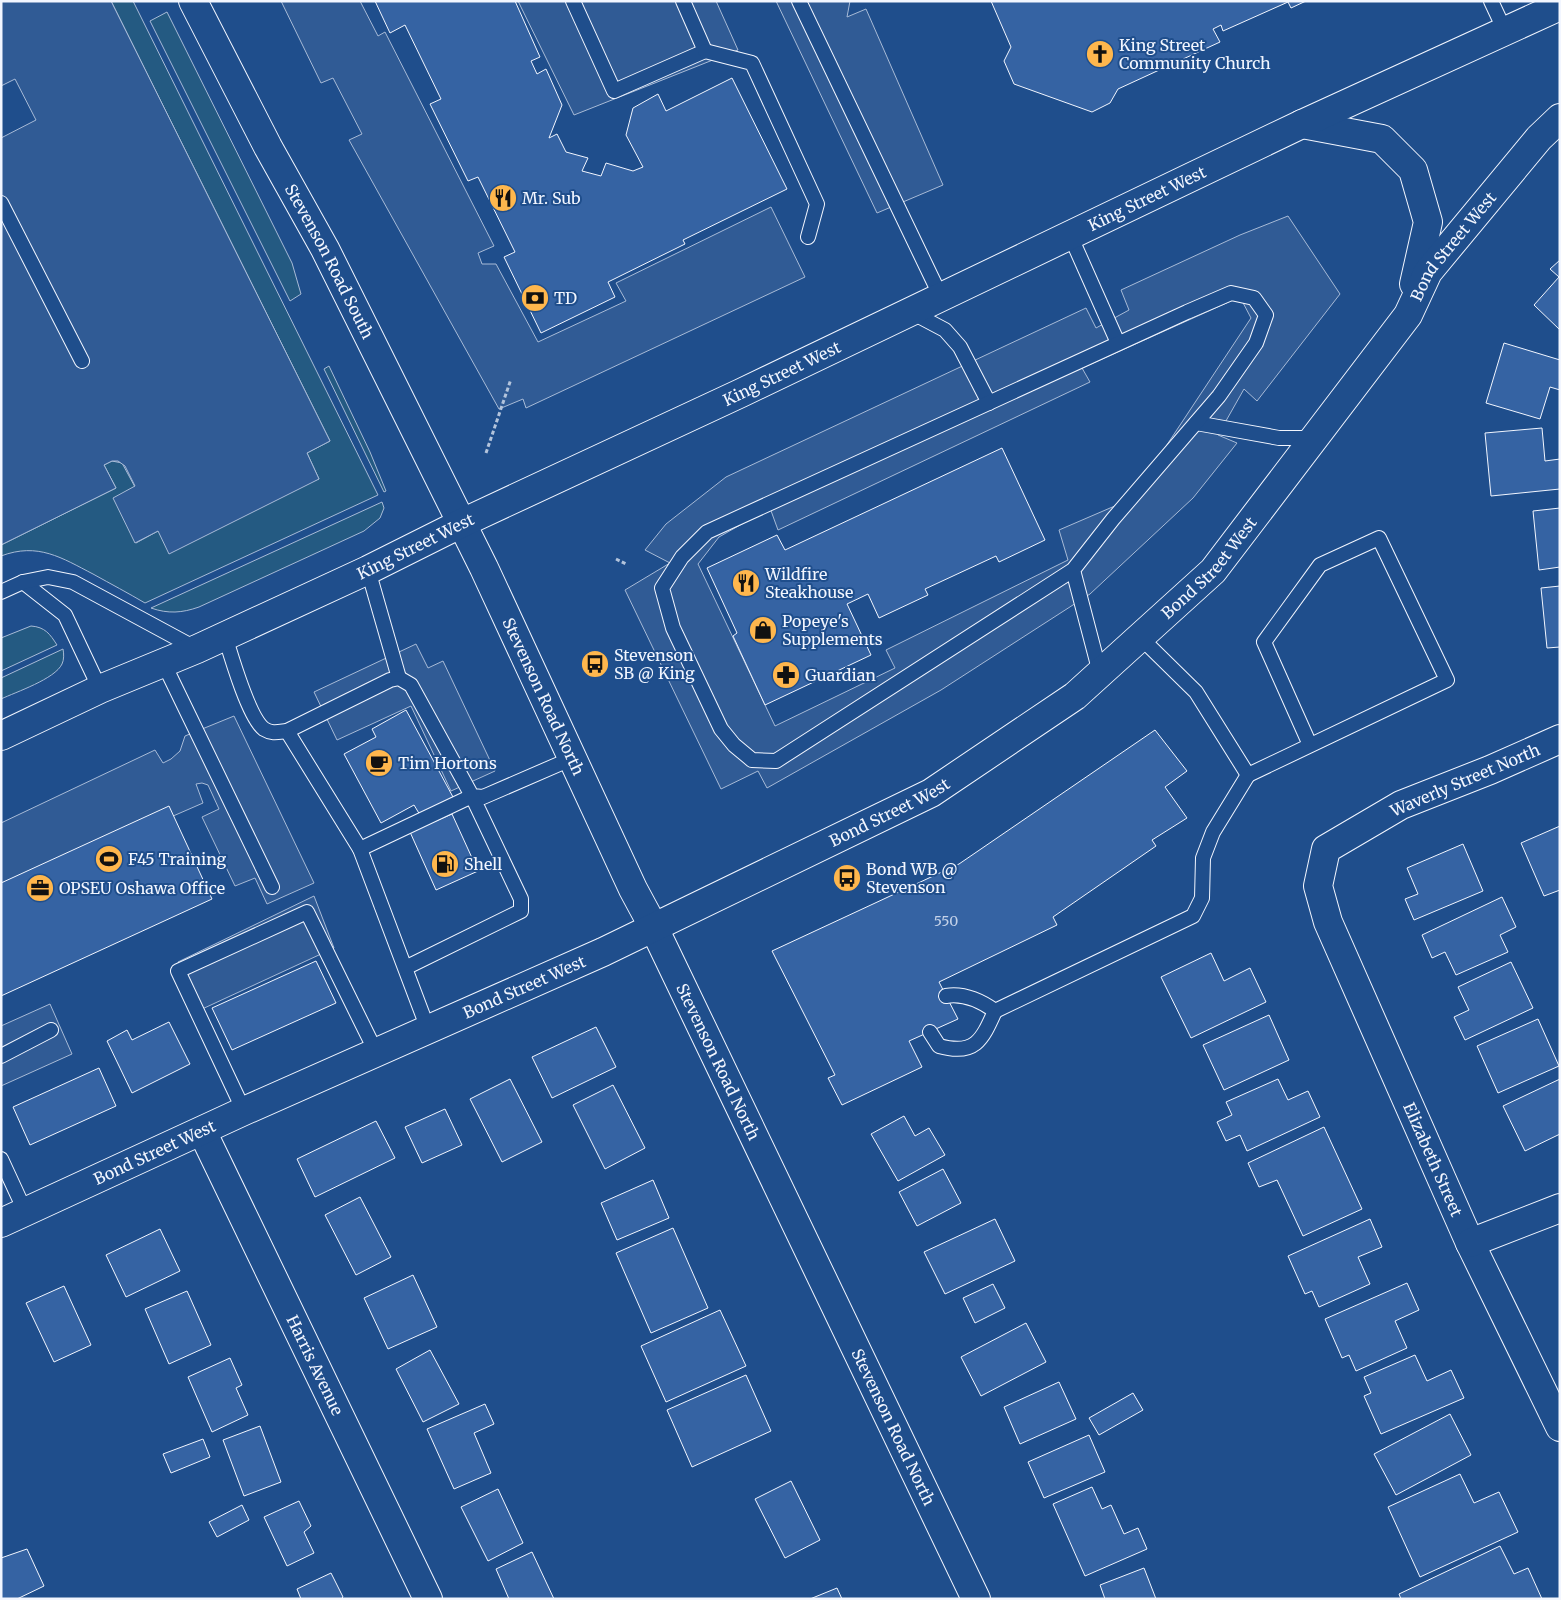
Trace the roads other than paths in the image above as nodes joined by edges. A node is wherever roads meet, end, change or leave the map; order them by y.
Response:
1 (193, 1) edge
2 (573, 1) edge
3 (683, 1) edge
4 (799, 1) edge
5 (1491, 1) edge
6 (1560, 6) edge
7 (1505, 31) junction
8 (705, 50) junction
9 (1560, 118) edge
10 (1302, 124) junction
11 (1, 204) edge
12 (1070, 236) junction
13 (808, 237) dead end
14 (941, 297) junction
15 (911, 312) junction
16 (1408, 314) junction
17 (1118, 343) junction
18 (82, 362) dead end
19 (989, 403) junction
20 (1196, 423) junction
21 (1314, 438) junction
22 (462, 523) junction
23 (368, 570) junction
24 (1073, 570) junction
25 (23, 582) junction
26 (1, 592) edge
27 (224, 636) junction
28 (1140, 637) junction
29 (197, 649) junction
30 (164, 662) junction
31 (1100, 673) junction
32 (399, 678) junction
33 (100, 689) junction
34 (287, 731) junction
35 (1, 736) edge
36 (1560, 739) edge
37 (1310, 745) junction
38 (573, 758) junction
39 (1248, 775) junction
40 (472, 796) junction
41 (360, 849) junction
42 (1318, 886) joint
43 (272, 887) dead end
44 (654, 928) junction
45 (405, 968) junction
46 (946, 996) dead end
47 (996, 1011) junction
48 (428, 1029) junction
49 (51, 1030) dead end
50 (930, 1032) dead end
51 (376, 1054) junction
52 (1, 1056) edge
53 (244, 1111) junction
54 (202, 1131) junction
55 (1, 1159) edge
56 (1560, 1208) edge
57 (25, 1212) junction
58 (1, 1223) edge
59 (1470, 1243) junction
60 (1560, 1427) edge
61 (428, 1599) edge
62 (976, 1599) edge

1 - 22 main road, Stevenson Road South
2 - 8 lane
3 - 8 lane
4 - 14 lane
5 - 7 lane
6 - 7 main road, King Street West
7 - 10 main road, King Street West
8 - 13 lane
9 - 16 main road, Bond Street West
10 - 12 main road, King Street West
10 - 16 main road
11 - 18 lane
12 - 14 main road, King Street West
12 - 17 lane
14 - 15 main road, King Street West
15 - 19 lane
15 - 22 main road, King Street West
16 - 21 main road, Bond Street West
17 - 19 lane
17 - 20 lane
19 - 24 lane
20 - 21 lane
20 - 24 lane
21 - 28 main road, Bond Street West
22 - 23 main road, King Street West
22 - 38 main road, Stevenson Road North
23 - 27 main road, King Street West
23 - 32 lane
24 - 31 lane
25 - 26 lane
25 - 29 lane
25 - 33 lane
27 - 29 main road, King Street West
27 - 34 lane
28 - 31 main road, Bond Street West
28 - 39 lane
29 - 30 main road, King Street West
30 - 33 main road, King Street West
30 - 43 lane
31 - 44 main road, Bond Street West
32 - 34 lane
32 - 40 lane
33 - 35 main road, King Street West
34 - 41 lane
36 - 42 main road, Waverly Street North
37 - 37 lane
37 - 39 lane
38 - 40 lane
38 - 44 main road, Stevenson Road North
39 - 47 lane
40 - 41 lane
40 - 45 lane
41 - 45 lane
42 - 59 main road, Elizabeth Street
44 - 48 main road, Bond Street West
44 - 62 main road, Stevenson Road North
45 - 48 lane
46 - 47 lane
47 - 50 lane
48 - 51 main road, Bond Street West
49 - 52 lane
51 - 53 main road, Bond Street West
51 - 53 lane
53 - 54 main road, Bond Street West
54 - 57 main road, Bond Street West
54 - 61 main road, Harris Avenue
55 - 57 lane
56 - 59 main road
57 - 58 main road, Bond Street West
59 - 60 main road, Elizabeth Street

